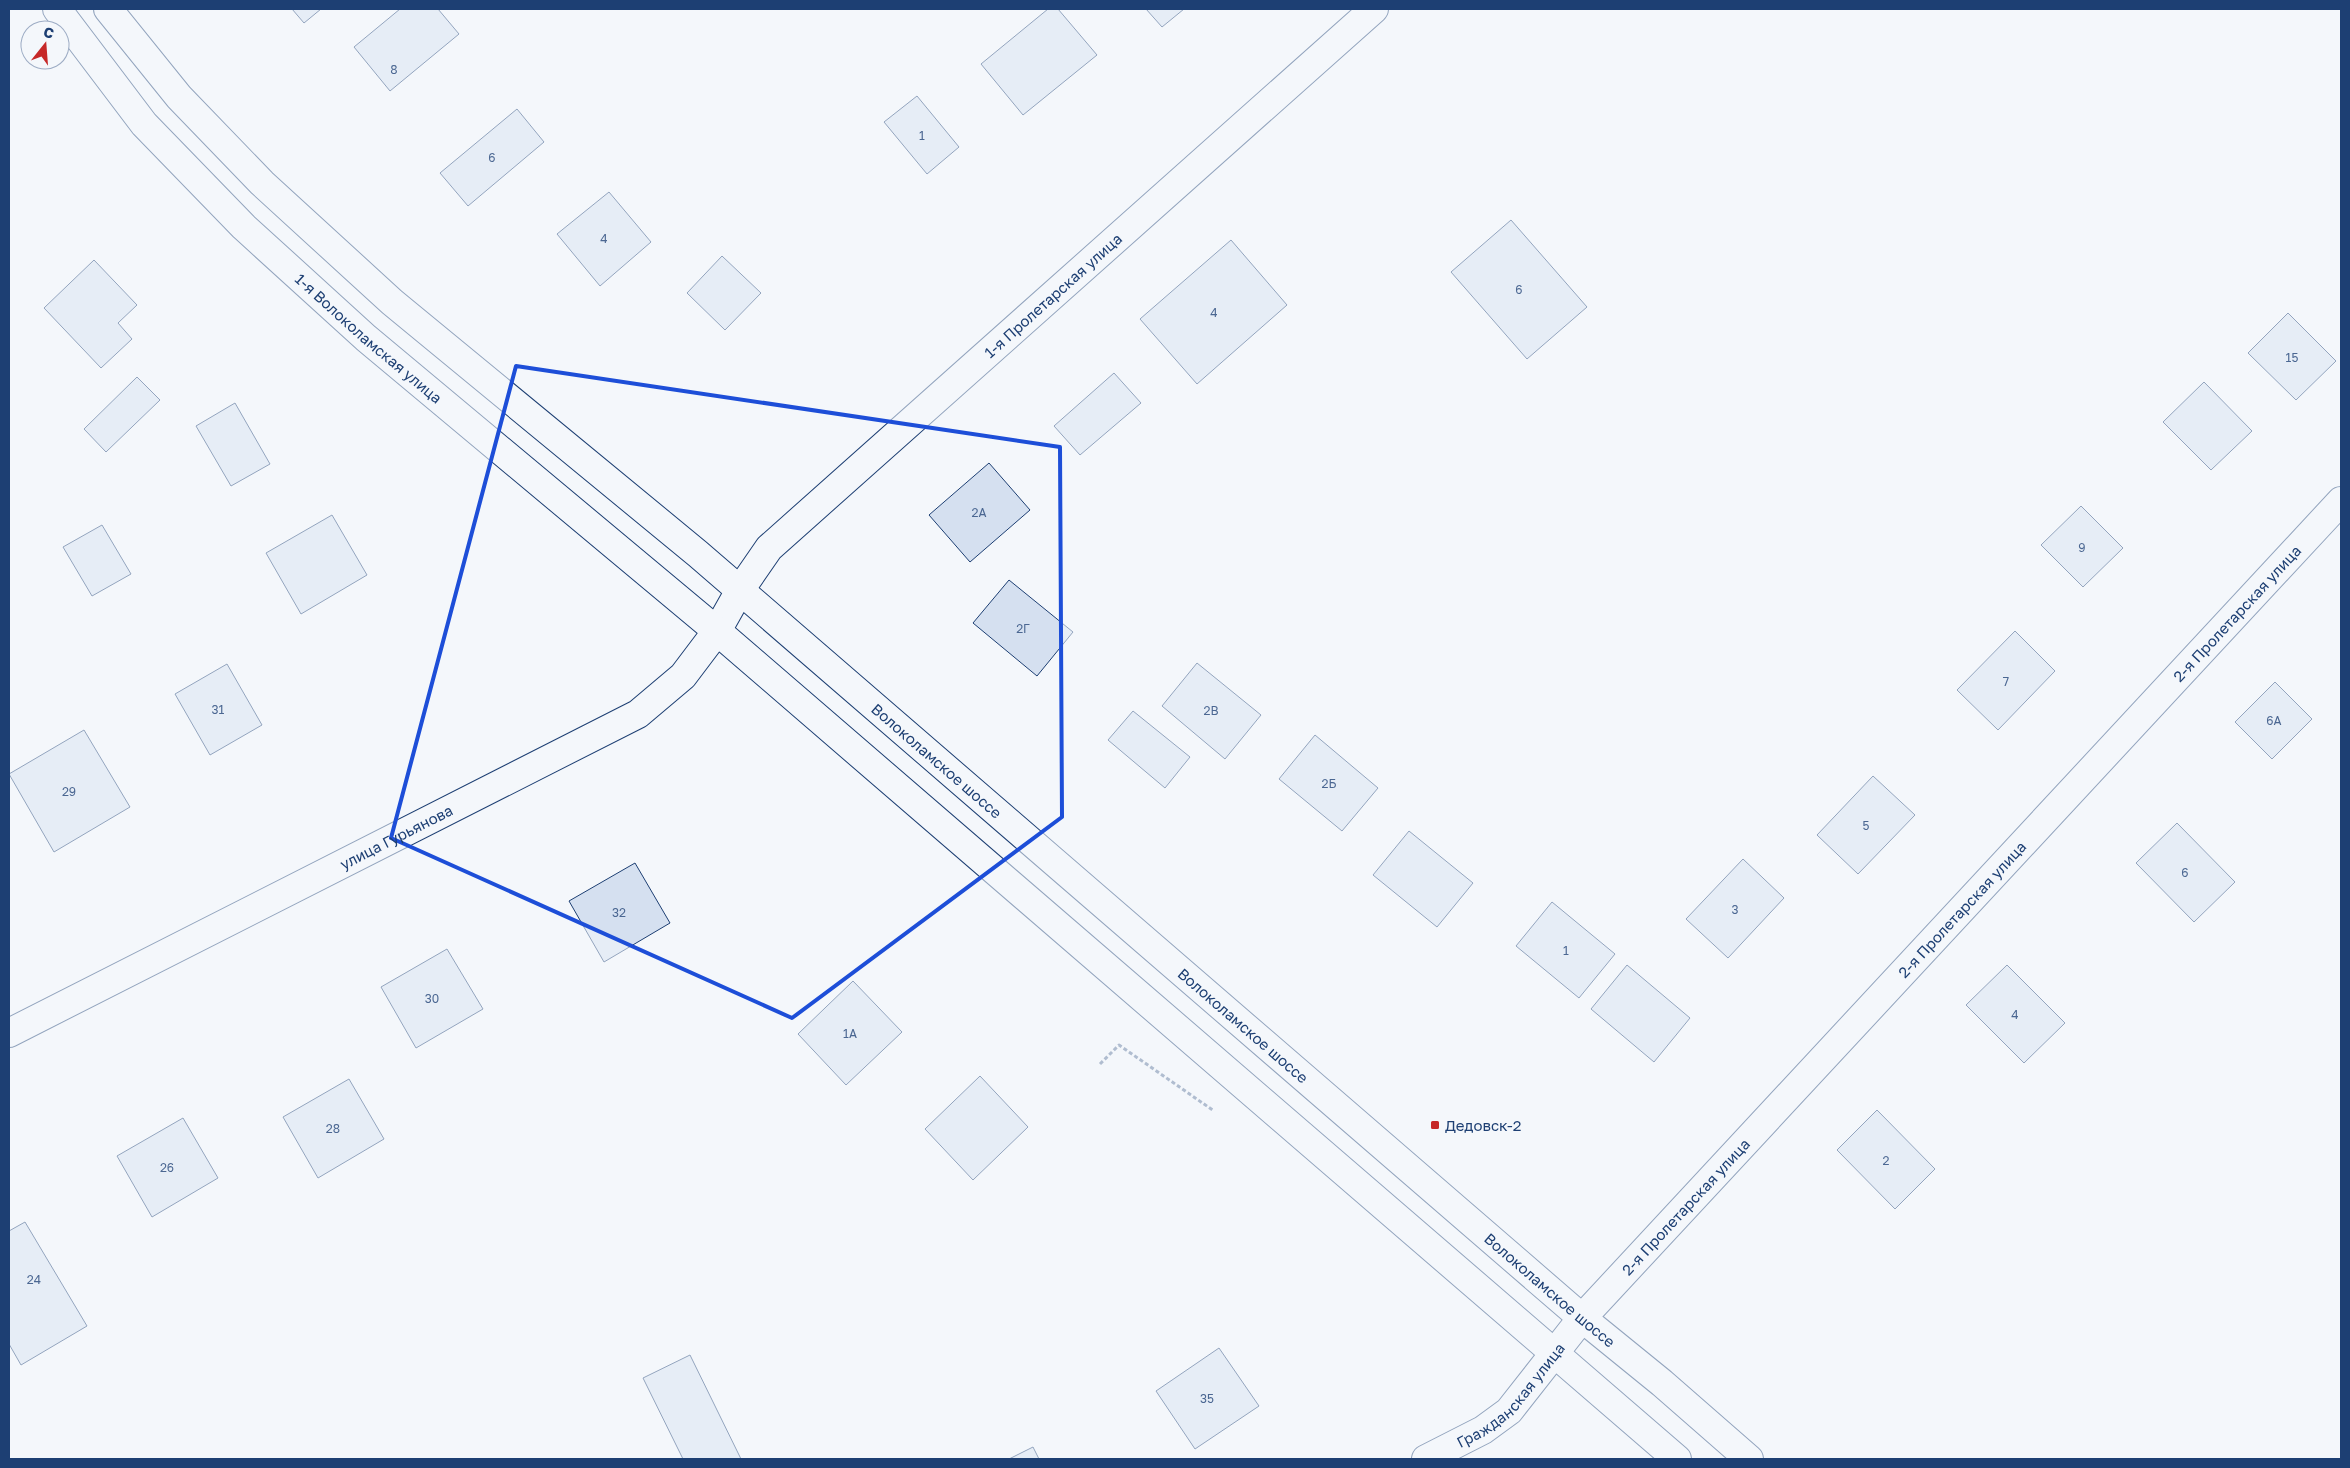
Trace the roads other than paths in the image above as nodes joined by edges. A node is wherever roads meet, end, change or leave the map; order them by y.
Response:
1 (57, 9) edge
2 (108, 9) edge
3 (1374, 9) edge
4 (2341, 501) edge
5 (740, 590) junction
6 (717, 630) junction
7 (9, 1033) edge
8 (1582, 1318) junction
9 (1554, 1353) junction
10 (1426, 1459) edge
11 (1677, 1459) edge
12 (1750, 1459) edge

1 - 6 main road, 1-я Волоколамская улица
2 - 5 main road
3 - 5 main road, 1-я Пролетарская улица
4 - 8 main road, 2-я Пролетарская улица
5 - 6 main road, улица Гурьянова
5 - 8 main road, Волоколамское шоссе
6 - 7 main road, улица Гурьянова
6 - 9 main road
8 - 9 main road, Гражданская улица
8 - 12 main road, Волоколамское шоссе
9 - 10 main road, Гражданская улица
9 - 11 main road

